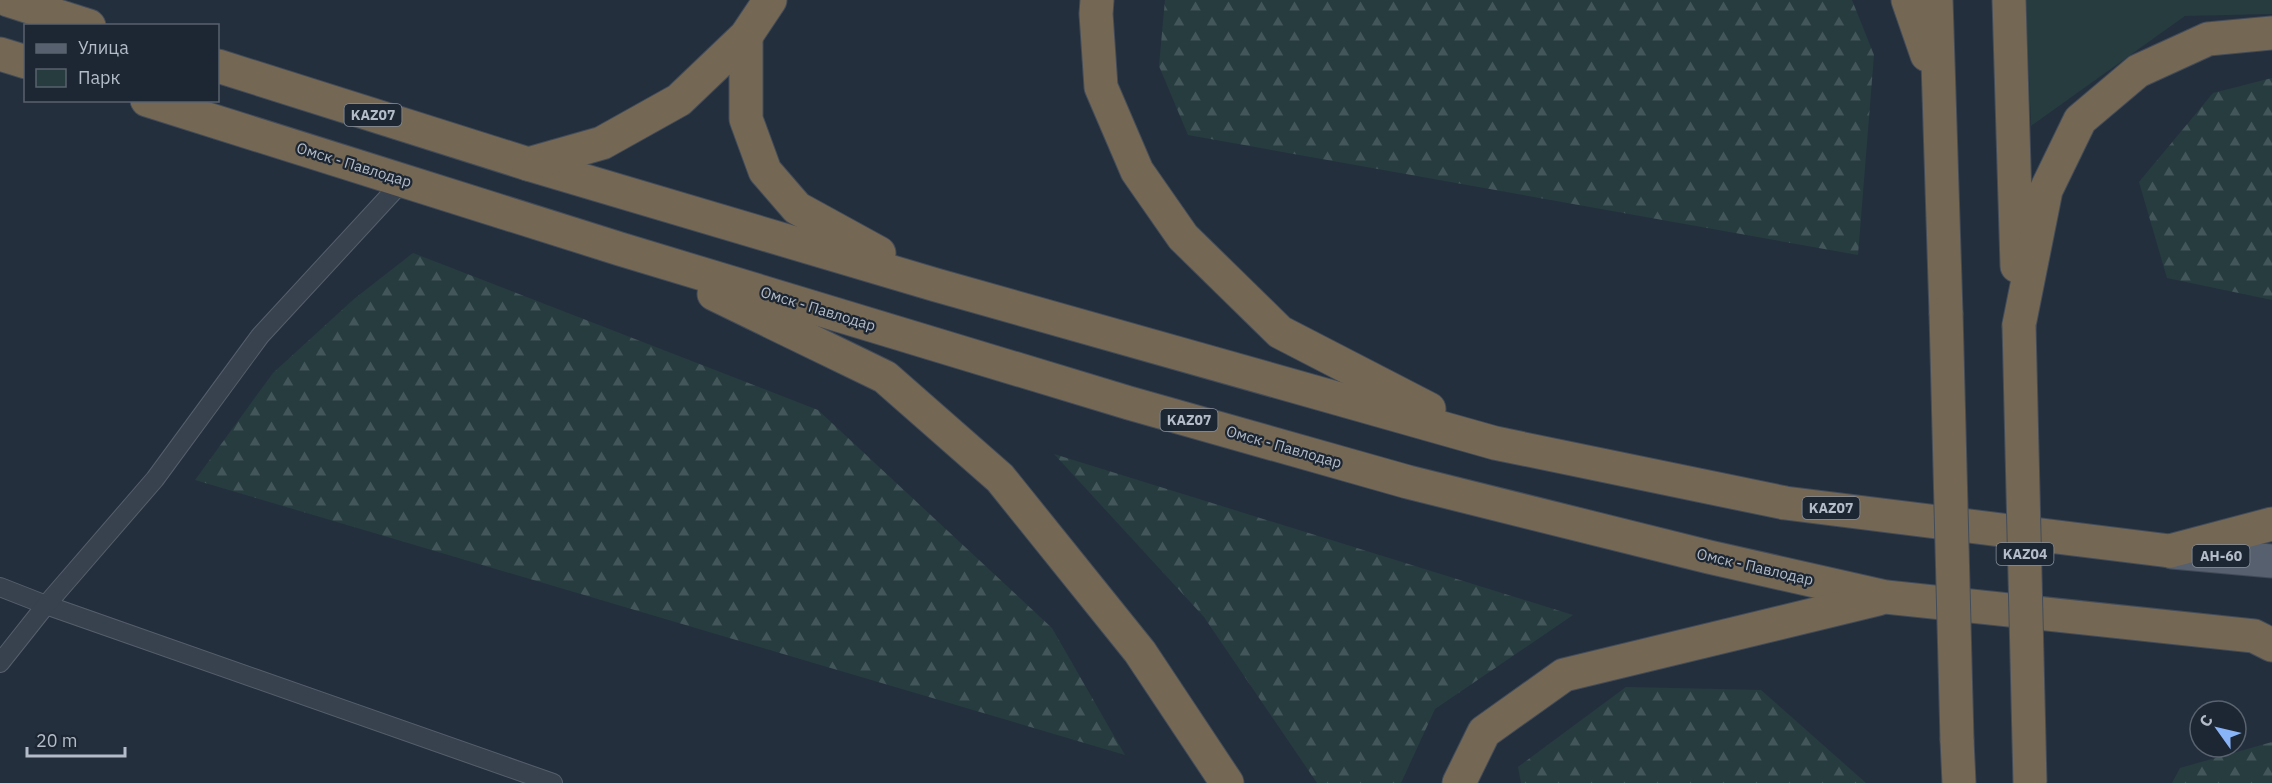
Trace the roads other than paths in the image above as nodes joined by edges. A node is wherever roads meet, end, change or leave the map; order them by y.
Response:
1 (8, 0) edge
2 (770, 0) edge
3 (1097, 0) edge
4 (1908, 0) edge
5 (1936, 0) edge
6 (2009, 0) edge
7 (83, 24) edge
8 (2272, 33) edge
9 (746, 36) junction
10 (0, 54) edge
11 (24, 61) edge
12 (219, 66) edge
13 (1938, 86) junction
14 (153, 102) edge
15 (528, 164) junction
16 (403, 181) junction
17 (620, 249) junction
18 (936, 285) junction
19 (2019, 325) junction
20 (1495, 442) junction
21 (2272, 524) edge
22 (2170, 551) junction
23 (2272, 561) edge
24 (0, 587) edge
25 (1886, 597) junction
26 (46, 605) junction
27 (2266, 639) edge
28 (0, 663) edge
29 (553, 783) edge
30 (1227, 783) edge
31 (1459, 783) edge
32 (1959, 783) edge
33 (2031, 783) edge

1 - 7 highway
2 - 9 highway
3 - 20 highway
4 - 13 highway
5 - 13 highway
6 - 19 highway, KАZ04
8 - 19 highway
9 - 15 highway
9 - 18 highway, KAZ07
10 - 11 highway
12 - 15 highway, KAZ07
13 - 32 highway, bridge
14 - 16 highway, Омск - Павлодар / KAZ07
15 - 18 highway, KAZ07
16 - 17 highway, Омск - Павлодар / KAZ07
16 - 26 lane
17 - 25 highway, Омск - Павлодар / KAZ07
17 - 30 highway
18 - 20 highway, KAZ07
19 - 33 highway, KАZ04, bridge
20 - 22 highway, KAZ07
21 - 22 highway
22 - 23 main road, АН-60
24 - 26 lane
25 - 27 highway, Омск - Павлодар / KAZ07
25 - 31 highway
26 - 28 lane
26 - 29 lane

